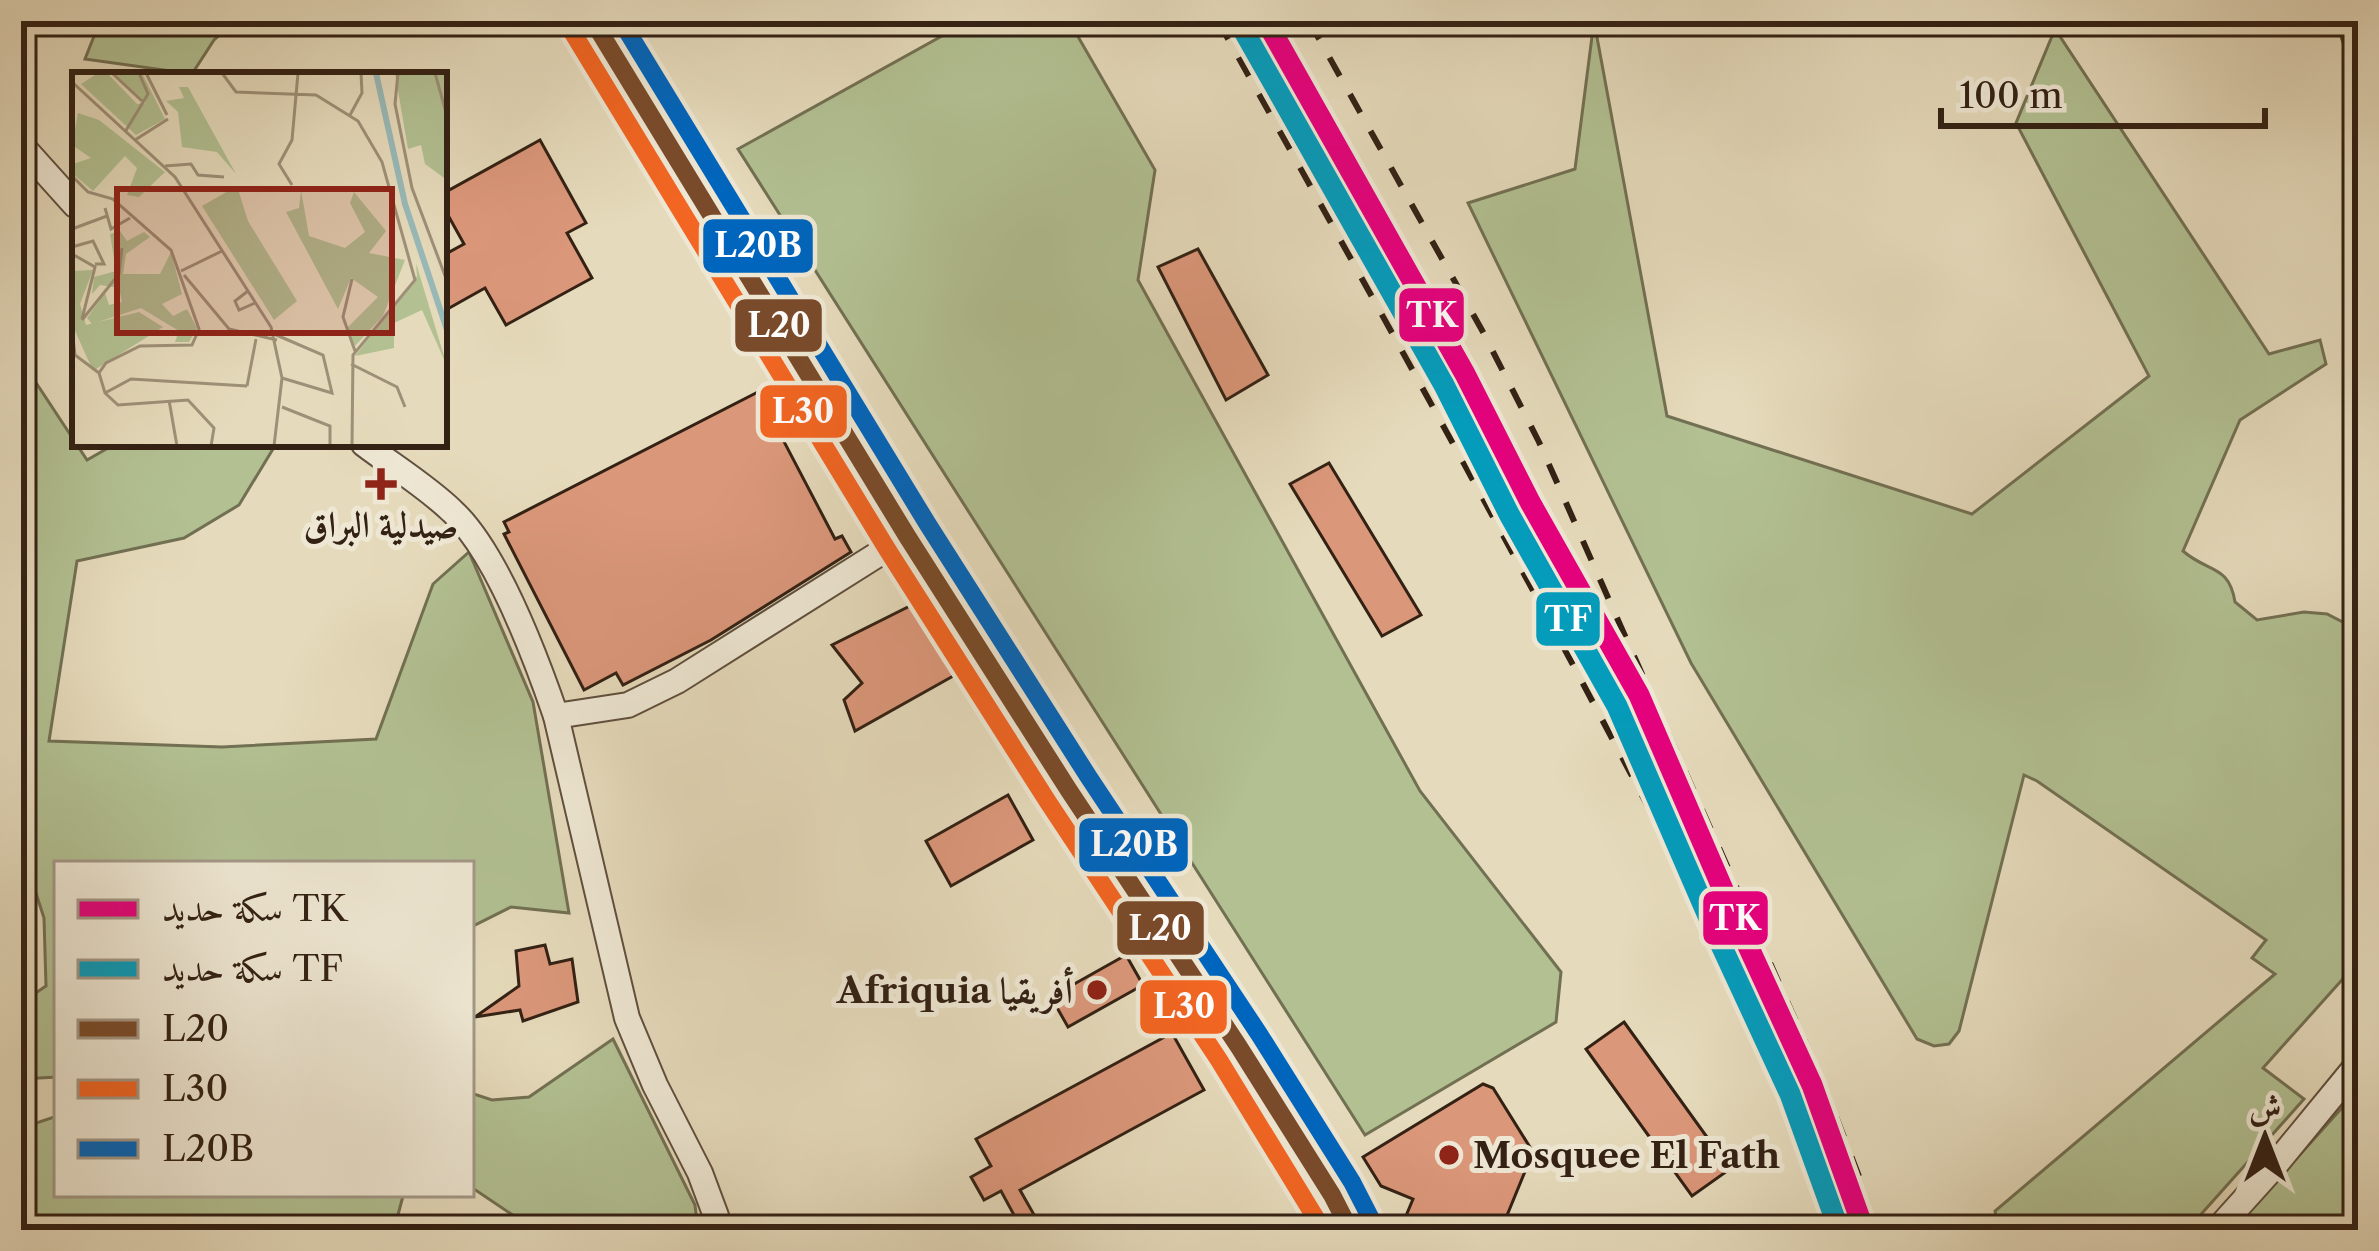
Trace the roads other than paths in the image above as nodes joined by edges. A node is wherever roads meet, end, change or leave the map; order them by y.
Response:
1 (592, 21) edge
2 (2349, 21) edge
3 (2358, 48) edge
4 (21, 145) edge
5 (72, 202) edge
6 (368, 447) edge
7 (908, 536) junction
8 (556, 716) junction
9 (2358, 1064) edge
10 (717, 1230) edge
11 (1349, 1230) edge
12 (2217, 1230) edge

1 - 7 main road
2 - 3 street
4 - 5 street
6 - 8 street
7 - 8 street
7 - 11 main road
8 - 10 street
9 - 12 street

